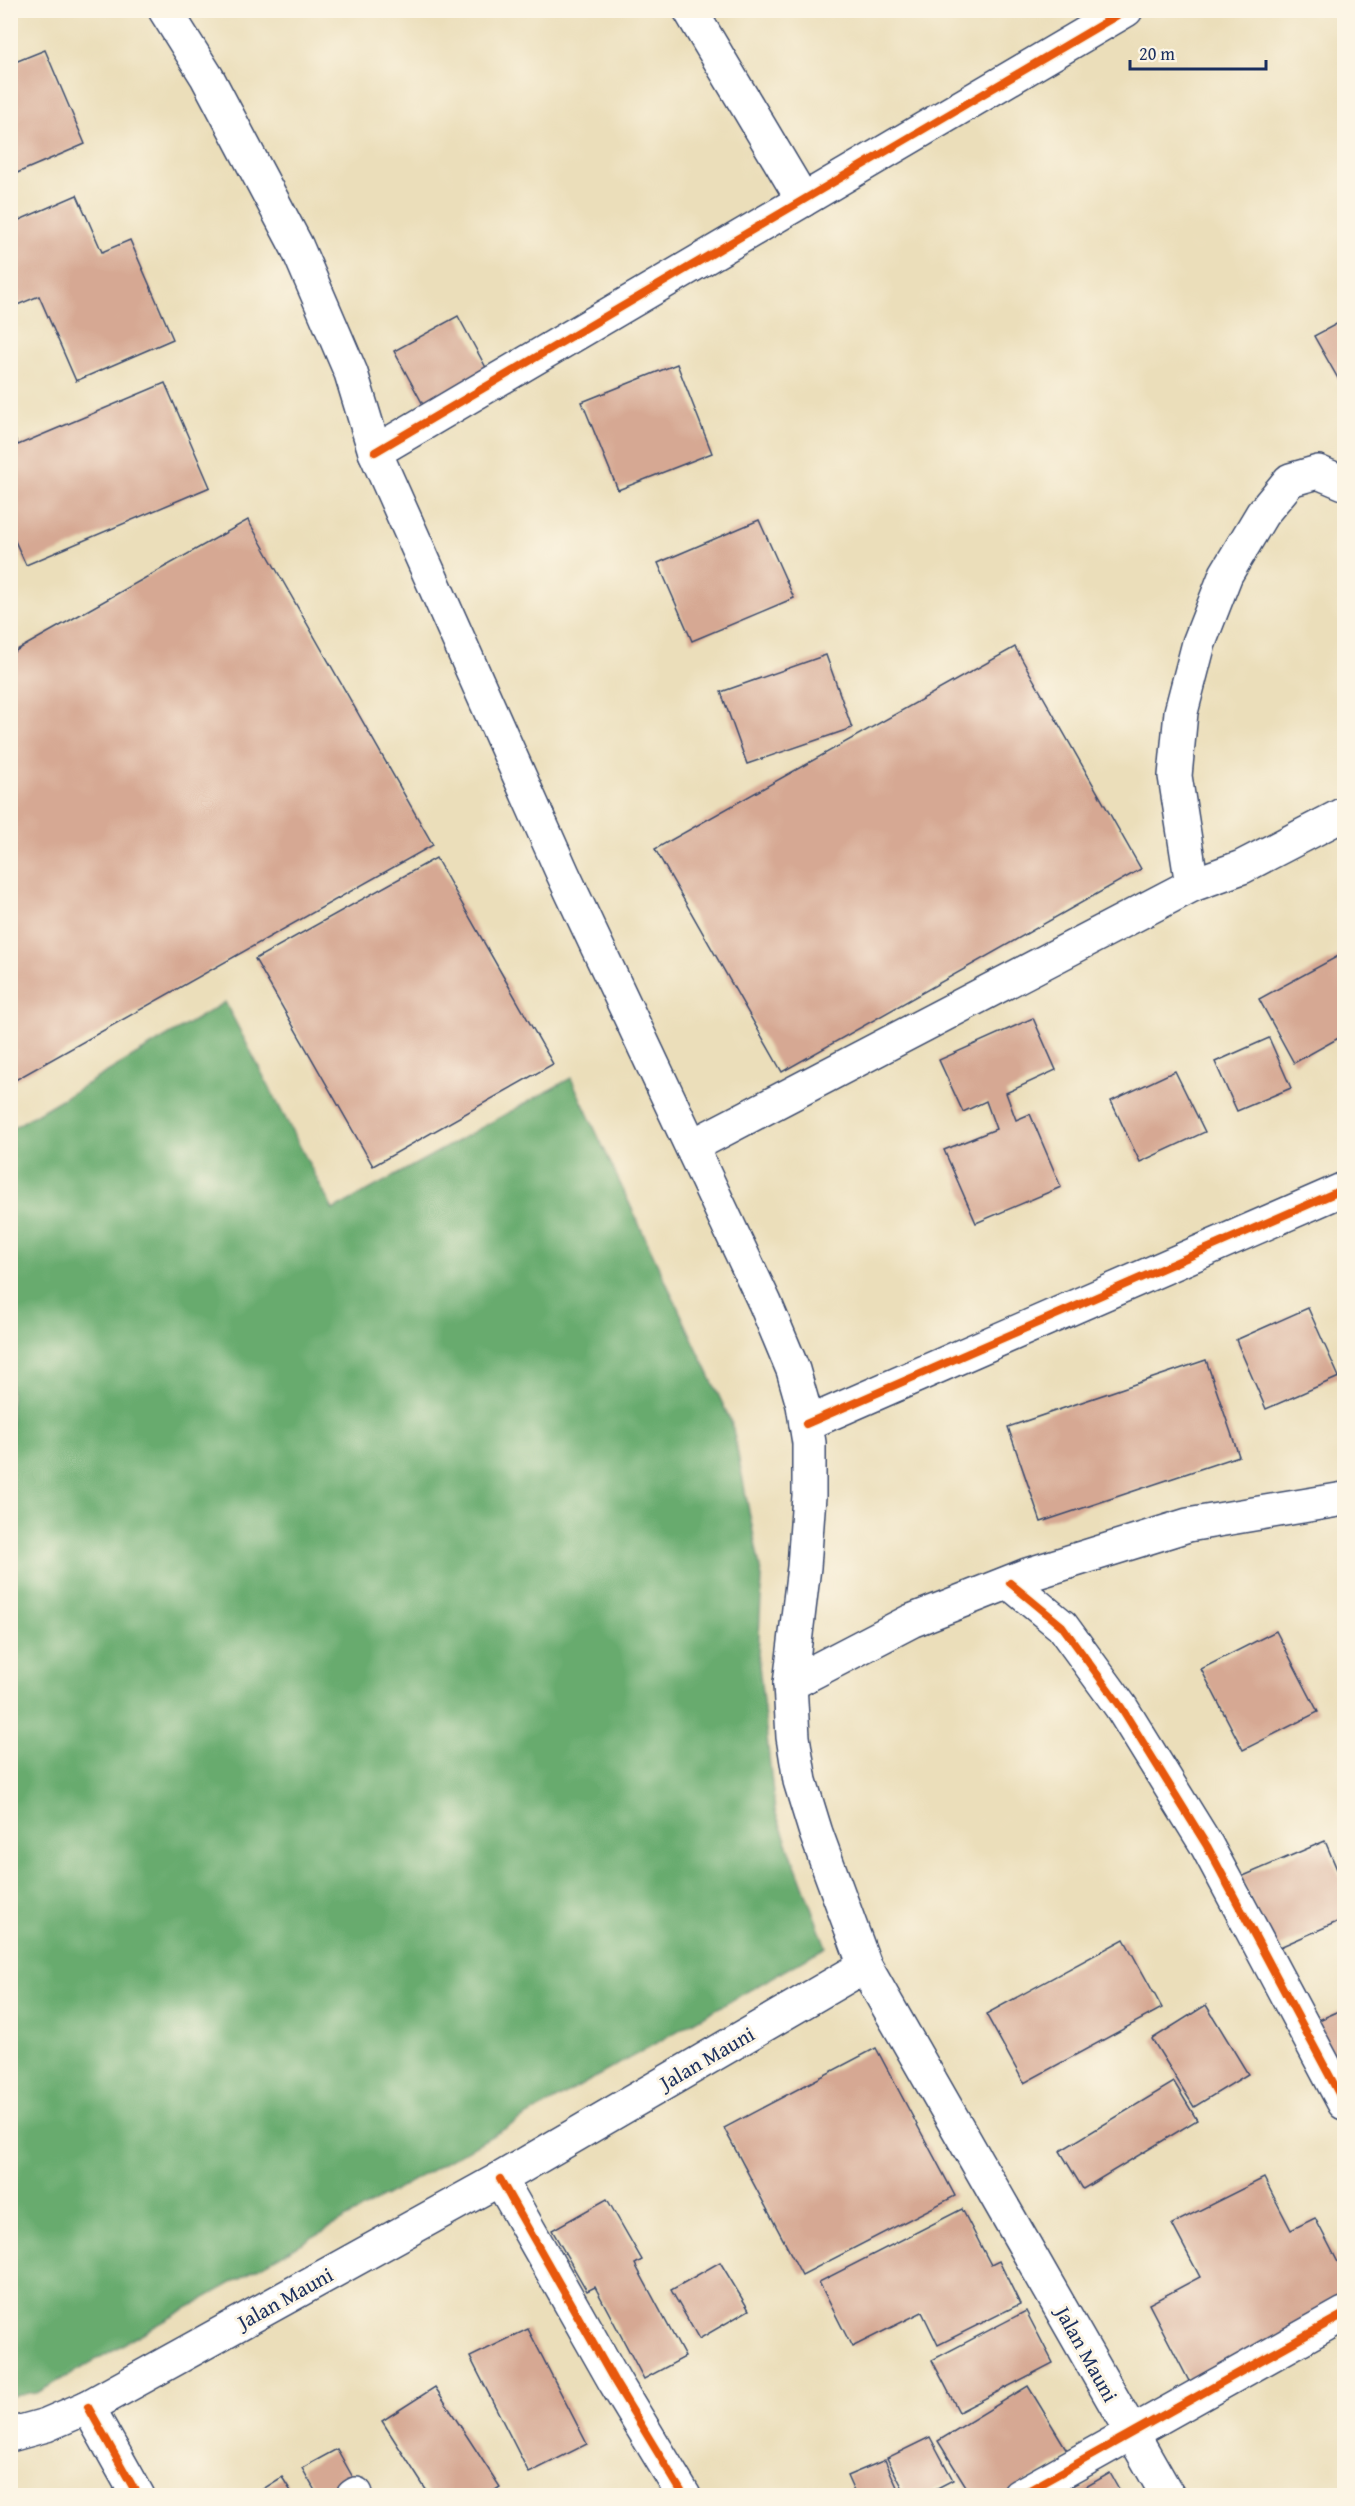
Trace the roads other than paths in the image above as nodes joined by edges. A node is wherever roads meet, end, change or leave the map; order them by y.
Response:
1 (165, 10) edge
2 (690, 10) edge
3 (1126, 10) edge
4 (803, 200) junction
5 (375, 452) junction
6 (1344, 483) edge
7 (1344, 814) edge
8 (1192, 885) junction
9 (692, 1146) junction
10 (1344, 1189) edge
11 (806, 1424) junction
12 (1344, 1499) edge
13 (1010, 1583) junction
14 (790, 1684) junction
15 (865, 1966) junction
16 (1344, 2103) edge
17 (500, 2179) junction
18 (1344, 2314) edge
19 (88, 2407) junction
20 (1132, 2433) junction
21 (10, 2435) edge
22 (138, 2496) edge
23 (684, 2496) edge
24 (1018, 2496) edge
25 (1168, 2496) edge

1 - 5 street
2 - 4 street
3 - 4 street
4 - 5 street
5 - 9 street
6 - 8 street
7 - 8 street
8 - 9 street
9 - 11 street
10 - 11 street
11 - 14 street
12 - 13 street
13 - 14 street
13 - 16 street
14 - 15 street
15 - 17 street, Jalan Mauni
15 - 20 street, Jalan Mauni
17 - 19 street, Jalan Mauni
17 - 23 street
18 - 20 street
19 - 21 street, Jalan Mauni
19 - 22 street
20 - 24 street
20 - 25 street, Jalan Mauni

